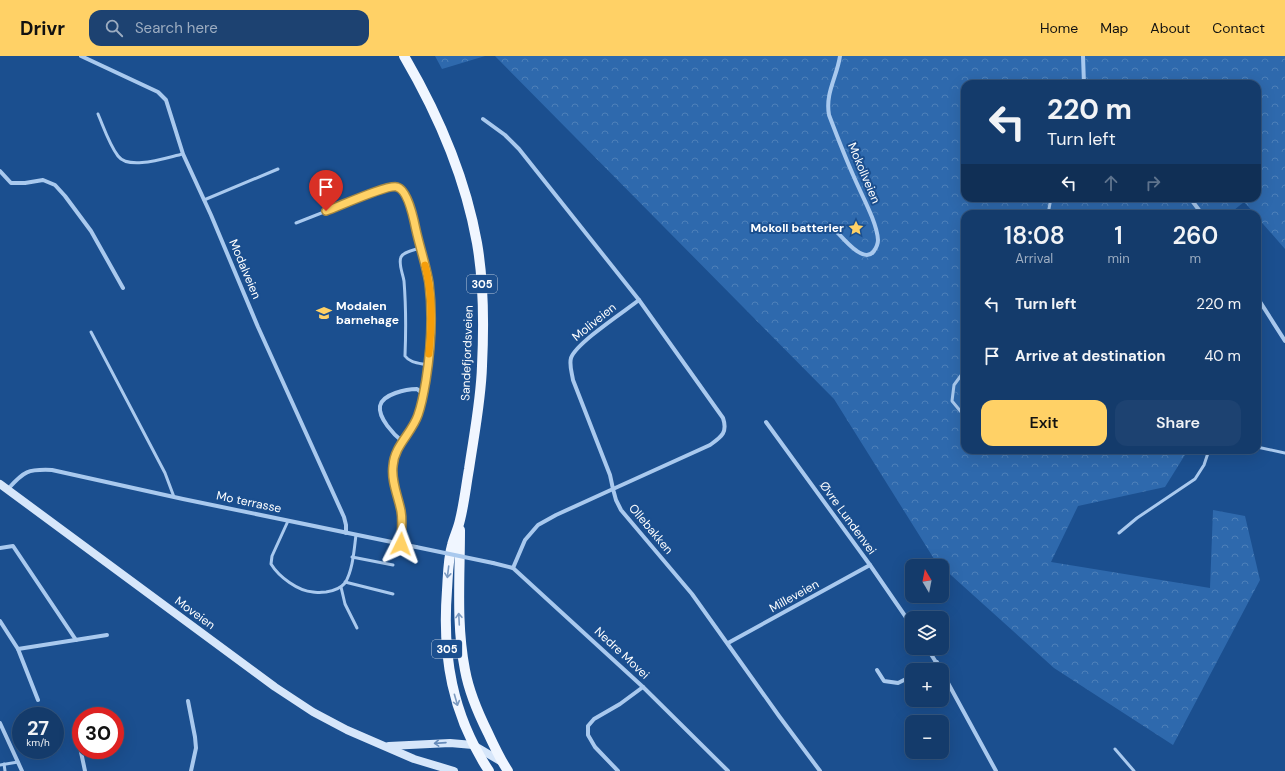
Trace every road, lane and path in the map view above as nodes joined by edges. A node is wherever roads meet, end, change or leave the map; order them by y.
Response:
1 (81, 56) edge
2 (404, 56) edge
3 (840, 56) edge
4 (1083, 56) edge
5 (1084, 80) edge
6 (98, 114) dead end
7 (484, 119) dead end
8 (183, 154) junction
9 (278, 169) dead end
10 (0, 171) edge
11 (204, 200) junction
12 (413, 219) joint
13 (296, 223) dead end
14 (836, 231) dead end
15 (420, 248) junction
16 (123, 288) dead end
17 (639, 300) junction
18 (1261, 303) edge
19 (91, 332) dead end
20 (1285, 341) edge
21 (428, 365) junction
22 (961, 375) edge
23 (423, 394) junction
24 (961, 412) edge
25 (766, 422) dead end
26 (403, 442) junction
27 (1261, 449) edge
28 (1285, 453) edge
29 (1208, 454) edge
30 (0, 484) edge
31 (613, 489) junction
32 (8, 490) junction
33 (174, 497) junction
34 (460, 520) junction
35 (288, 521) junction
36 (346, 533) junction
37 (1119, 533) dead end
38 (356, 535) junction
39 (401, 544) junction
40 (0, 548) edge
41 (352, 558) junction
42 (493, 563) joint
43 (393, 564) dead end
44 (870, 565) junction
45 (513, 568) junction
46 (345, 582) junction
47 (341, 587) junction
48 (393, 594) dead end
49 (905, 616) edge
50 (0, 622) edge
51 (357, 628) dead end
52 (107, 635) dead end
53 (76, 640) junction
54 (728, 643) junction
55 (18, 649) junction
56 (932, 655) edge
57 (937, 662) edge
58 (877, 670) dead end
59 (905, 680) edge
60 (949, 684) edge
61 (644, 686) junction
62 (38, 700) dead end
63 (188, 701) dead end
64 (0, 723) edge
65 (473, 745) junction
66 (386, 746) junction
67 (1115, 749) dead end
68 (82, 759) edge
69 (18, 762) junction
70 (502, 762) junction
71 (4, 764) junction
72 (0, 765) edge
73 (6, 771) edge
74 (22, 771) edge
75 (85, 771) edge
76 (191, 771) edge
77 (454, 771) edge
78 (489, 771) edge
79 (508, 771) edge
80 (618, 771) edge
81 (728, 771) edge
82 (820, 771) edge
83 (996, 771) edge
84 (1134, 771) edge

1 - 8 street, Modalveien
2 - 34 main road, Sandefjordsveien / 305
3 - 14 street, Mokollveien
4 - 5 street
6 - 8 lane
7 - 17 street
8 - 11 street, Modalveien
9 - 11 lane
10 - 16 street
11 - 36 street, Modalveien
12 - 13 lane
12 - 15 street
15 - 21 street
15 - 21 lane
17 - 31 street, Moliveien
17 - 31 street
18 - 20 street
19 - 33 lane
21 - 23 street
22 - 24 lane
23 - 26 street
23 - 26 street
25 - 44 street, Øvre Lundenvei
26 - 39 street
27 - 28 lane
29 - 37 lane
30 - 32 street, Moveien
31 - 45 street
31 - 54 street, Ollebakken
32 - 33 street, Mo terrasse
32 - 66 street, Moveien
33 - 35 street, Mo terrasse
34 -> 65 main road, Sandefjordsveien / 305
70 -> 34 main road, Sandefjordsveien / 305
35 - 36 street, Mo terrasse
35 - 47 lane
36 - 38 street, Mo terrasse
38 - 39 street, Mo terrasse
38 - 41 lane
39 - 42 street, Mo terrasse, bridge
40 - 53 street
41 - 43 lane
41 - 46 lane
42 - 45 street, Nedre Movei
44 - 49 street, Øvre Lundenvei
44 - 54 street, Milleveien
45 - 61 street, Nedre Movei
46 - 47 lane
46 - 48 lane
47 - 51 lane
50 - 55 street
52 - 53 street
53 - 55 street
54 - 82 street, Ollebakken
55 - 62 street
56 - 57 street
58 - 59 street
60 - 83 street
61 - 80 street
61 - 81 street, Nedre Movei
63 - 76 street
64 - 69 street
65 -> 66 street, Moveien
65 - 70 street, Moveien
65 - 78 main road, Sandefjordsveien / 305
66 - 77 street, Moveien
67 - 84 lane
68 - 75 street
69 - 71 lane
69 - 74 street
70 - 79 main road, Sandefjordsveien / 305
71 - 72 lane
71 - 73 lane

